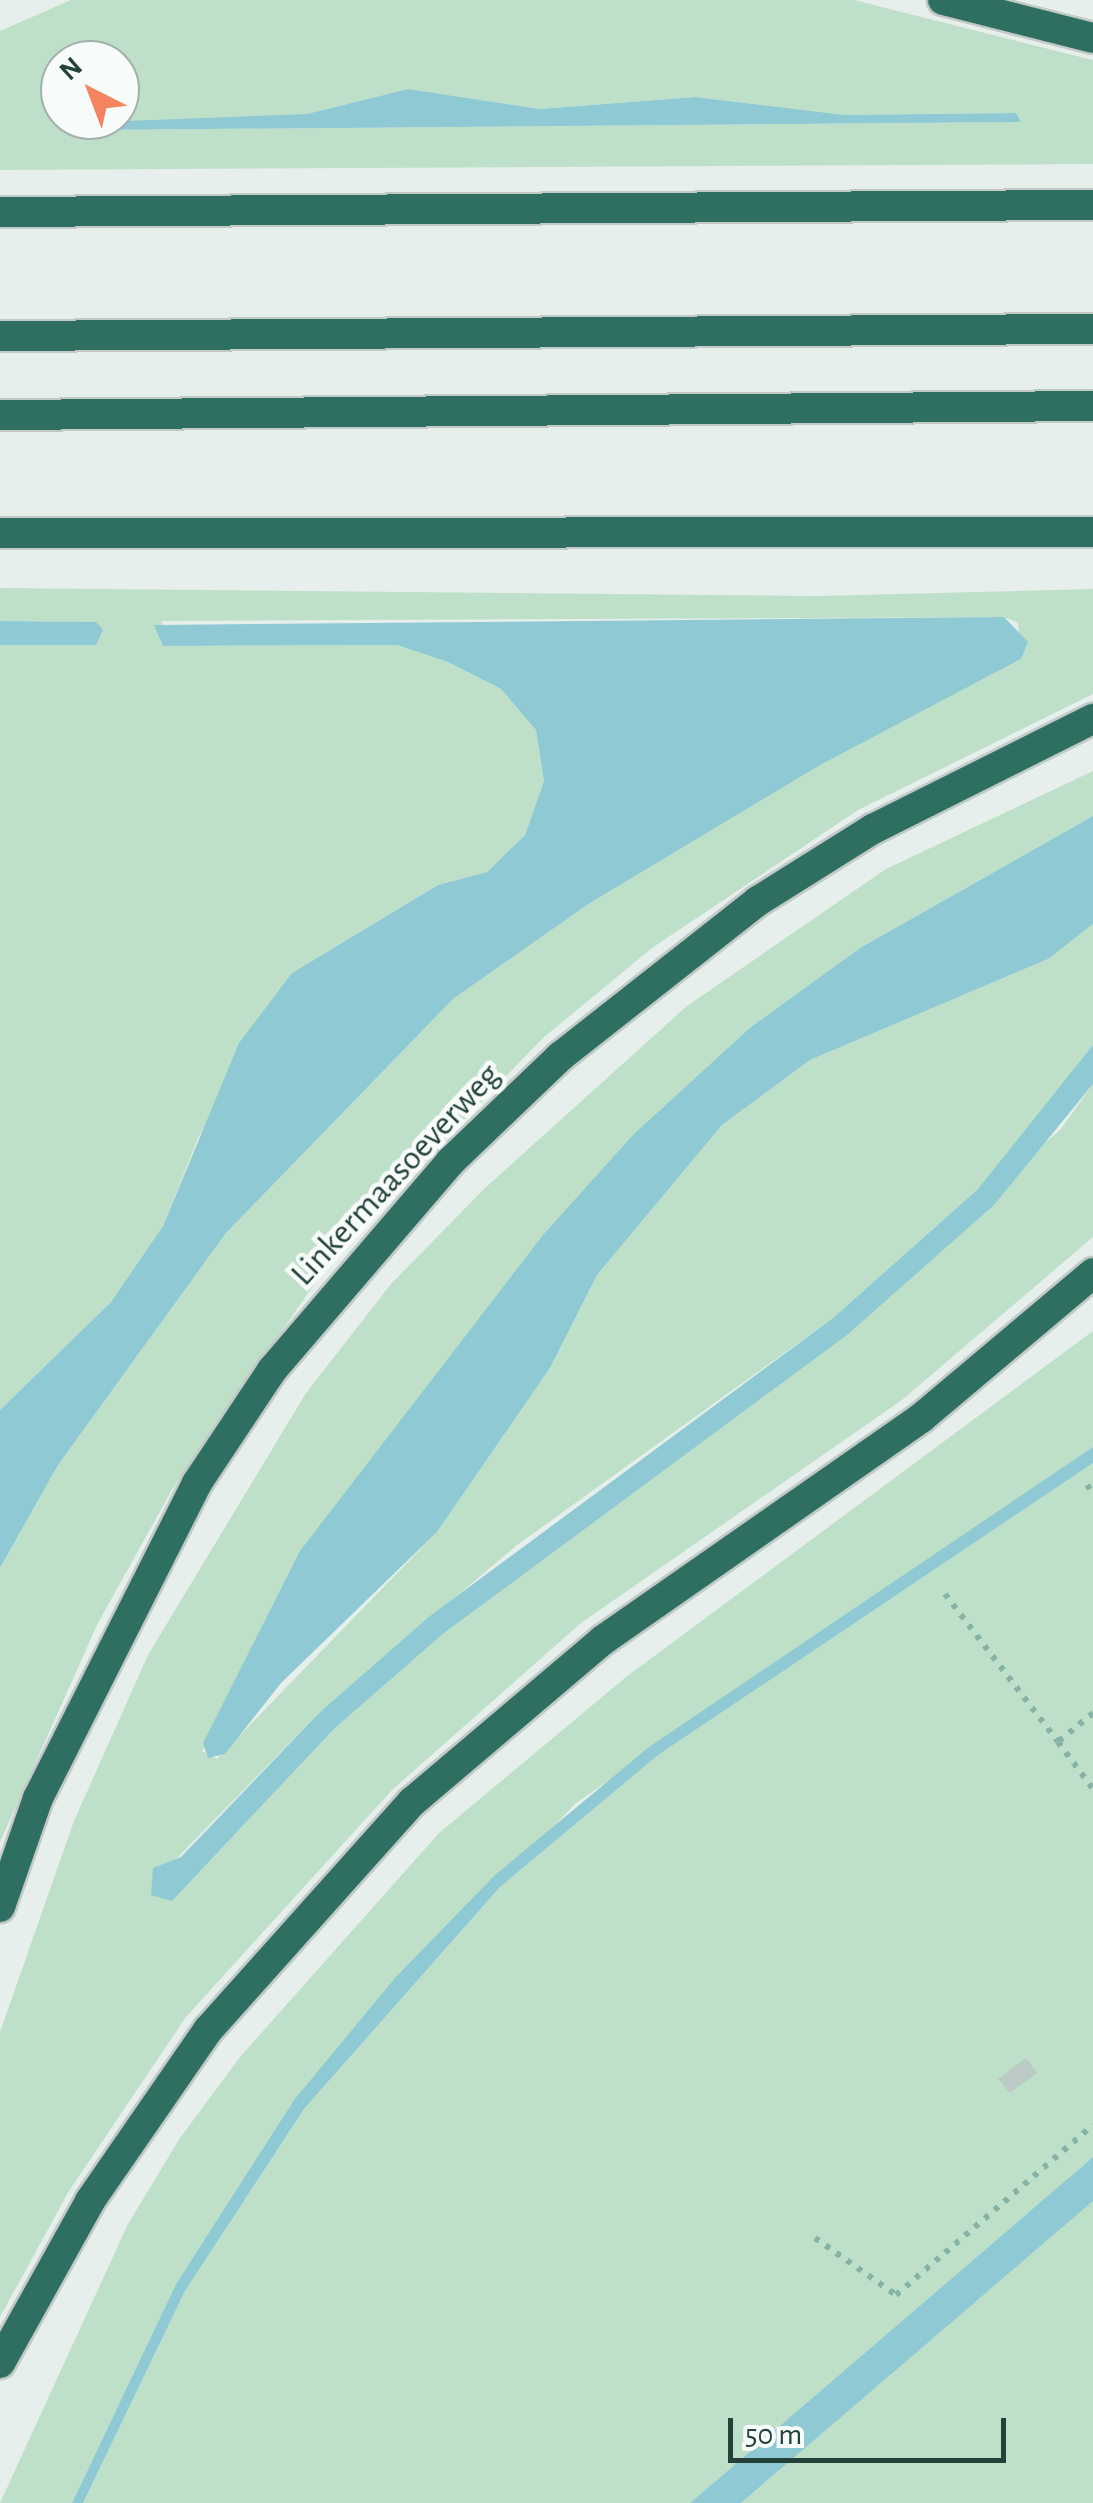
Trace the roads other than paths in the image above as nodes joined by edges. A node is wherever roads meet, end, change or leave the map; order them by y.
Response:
1 (943, 0) edge
2 (1093, 38) edge
3 (1093, 205) edge
4 (0, 212) edge
5 (1093, 329) edge
6 (0, 336) edge
7 (1093, 406) edge
8 (0, 416) edge
9 (1093, 532) edge
10 (0, 533) edge
11 (1093, 718) edge
12 (1093, 1273) edge
13 (0, 1907) edge
14 (0, 2362) edge

1 - 2 highway
3 - 4 highway
5 - 6 highway
7 - 8 highway
9 - 10 highway
11 - 13 highway, Linkermaasoeverweg
12 - 14 highway

